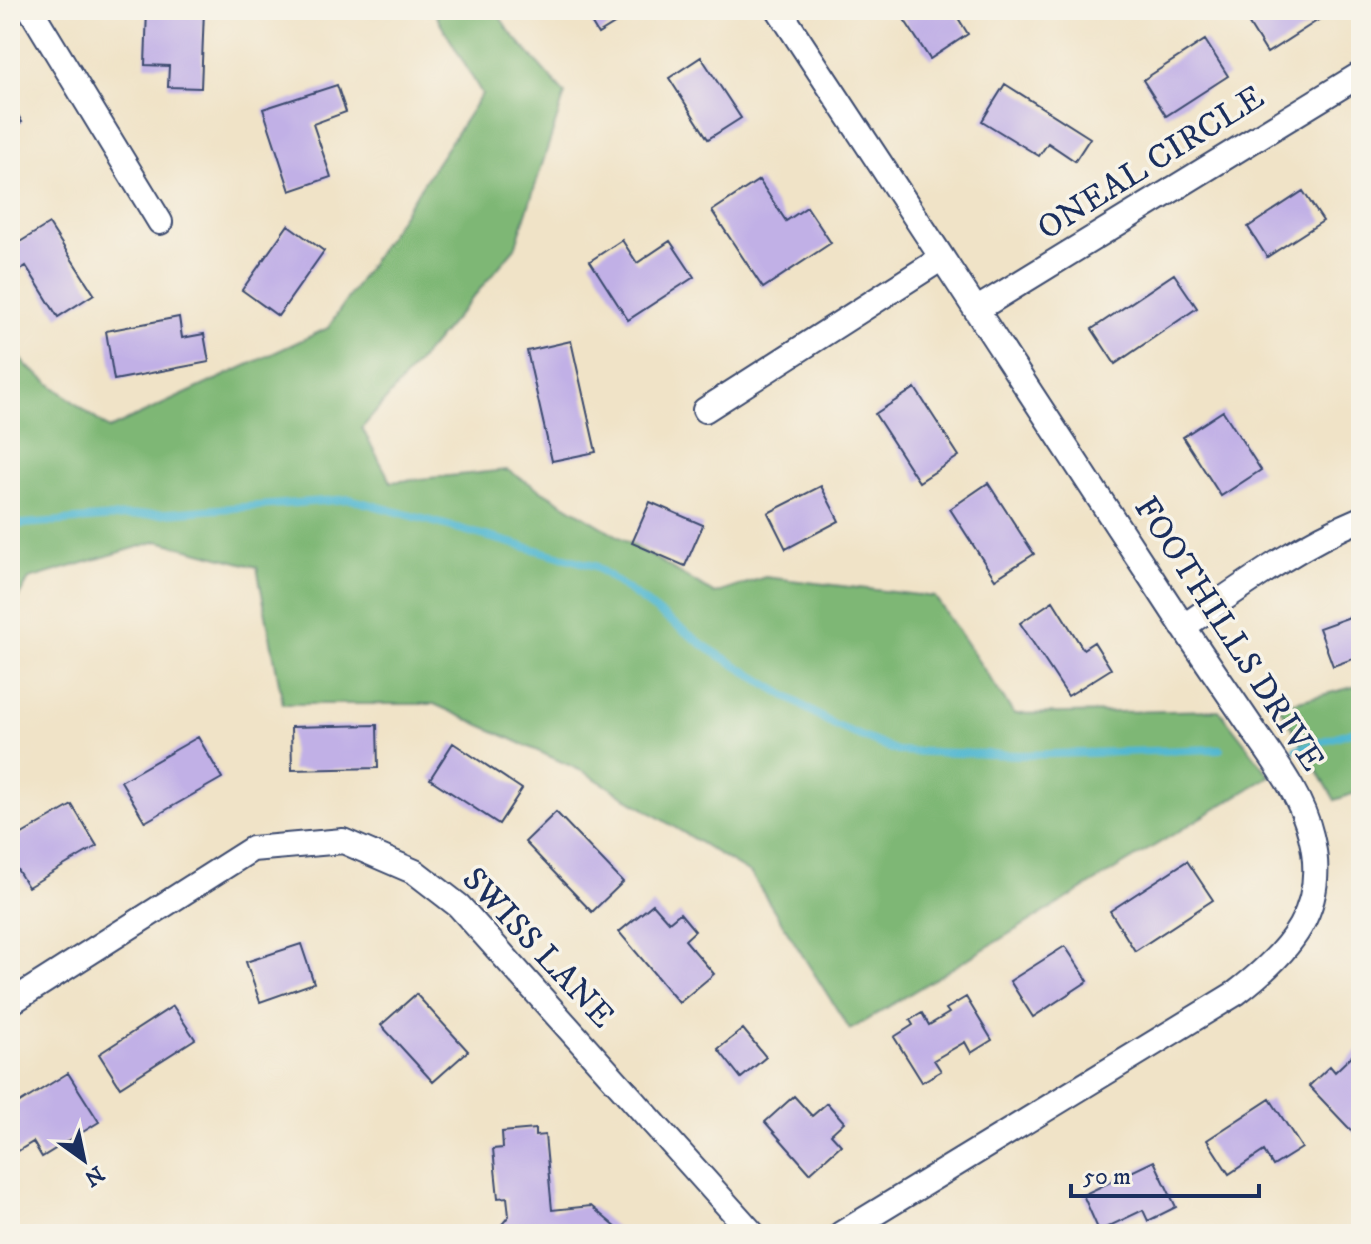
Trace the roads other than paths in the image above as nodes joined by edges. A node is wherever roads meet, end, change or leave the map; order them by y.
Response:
1 (31, 10) edge
2 (779, 10) edge
3 (1361, 74) edge
4 (160, 222) dead end
5 (942, 258) junction
6 (976, 310) junction
7 (705, 410) dead end
8 (1361, 519) edge
9 (1183, 627) junction
10 (10, 1003) edge
11 (753, 1234) edge
12 (841, 1234) edge

1 - 4 street
2 - 5 street, FOOTHILLS DRIVE
3 - 6 street, ONEAL CIRCLE
5 - 6 street, FOOTHILLS DRIVE
5 - 7 street
6 - 9 street, FOOTHILLS DRIVE
8 - 9 street
9 - 12 street, FOOTHILLS DRIVE
10 - 11 street, SWISS LANE

